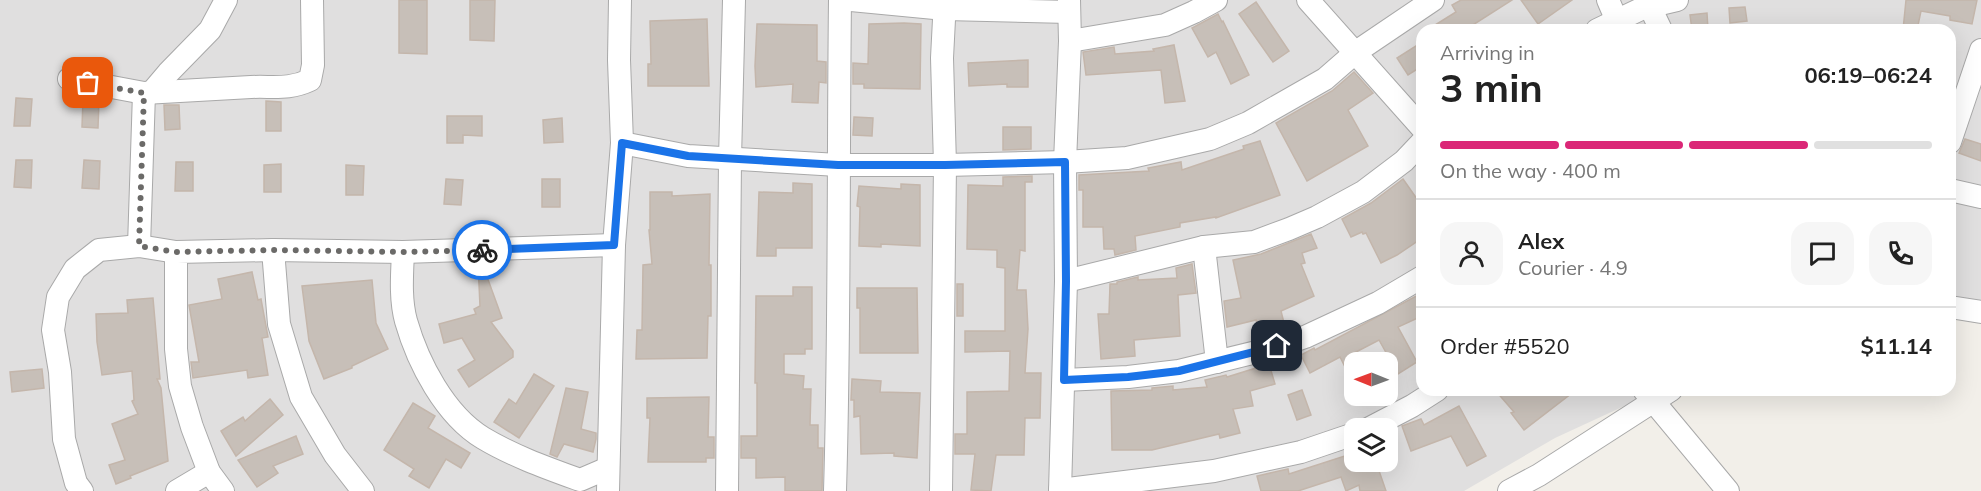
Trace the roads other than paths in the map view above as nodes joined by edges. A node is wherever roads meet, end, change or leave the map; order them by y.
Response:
1 (226, 0) edge
2 (312, 0) edge
3 (620, 0) edge
4 (734, 0) edge
5 (840, 0) edge
6 (851, 0) edge
7 (1216, 0) edge
8 (1308, 0) edge
9 (1433, 0) edge
10 (1608, 0) edge
11 (1677, 0) edge
12 (945, 4) edge
13 (1069, 6) edge
14 (1650, 7) junction
15 (1607, 24) edge
16 (1609, 24) edge
17 (1658, 24) edge
18 (1070, 41) junction
19 (1981, 50) edge
20 (1356, 52) junction
21 (69, 79) dead end
22 (1966, 90) edge
23 (148, 93) junction
24 (1416, 121) edge
25 (1956, 122) edge
26 (622, 143) junction
27 (1416, 148) edge
28 (730, 159) junction
29 (1065, 162) junction
30 (838, 165) junction
31 (945, 165) junction
32 (1956, 191) edge
33 (1981, 197) edge
34 (614, 245) junction
35 (139, 246) junction
36 (1204, 247) junction
37 (273, 250) junction
38 (176, 252) junction
39 (403, 252) junction
40 (1066, 281) junction
41 (1416, 281) edge
42 (1956, 308) edge
43 (1981, 312) edge
44 (1217, 362) junction
45 (1064, 380) junction
46 (1428, 396) edge
47 (1652, 396) edge
48 (1658, 396) edge
49 (1389, 418) edge
50 (1344, 437) edge
51 (608, 468) junction
52 (209, 472) junction
53 (82, 491) edge
54 (177, 491) edge
55 (224, 491) edge
56 (363, 491) edge
57 (608, 491) edge
58 (728, 491) edge
59 (835, 491) edge
60 (941, 491) edge
61 (1059, 491) edge
62 (1509, 491) edge
63 (1728, 491) edge

1 - 23 street
2 - 23 street
3 - 26 street
4 - 28 street
5 - 30 street
6 - 12 street
7 - 18 street
8 - 20 street
9 - 20 street
10 - 15 street
11 - 14 street
12 - 13 street
12 - 31 street
13 - 18 street
14 - 16 street
14 - 17 street
18 - 29 street
19 - 22 street
20 - 24 street
20 - 29 street
21 - 23 street
22 - 25 street
23 - 35 street
26 - 28 street
26 - 34 street
27 - 36 street
28 - 30 street
28 - 58 street
29 - 31 street
29 - 40 street
30 - 31 street
30 - 59 street
31 - 60 street
32 - 33 street
34 - 39 street
34 - 51 street
35 - 38 street
35 - 53 street
36 - 40 street
36 - 44 street
37 - 38 street
37 - 39 street
37 - 56 street
38 - 52 street
39 - 51 street
40 - 45 street
41 - 44 street
42 - 43 street
44 - 45 street
45 - 61 street
46 - 49 street
47 - 62 street
48 - 63 street
50 - 61 street
51 - 57 street
52 - 54 street
52 - 55 street

